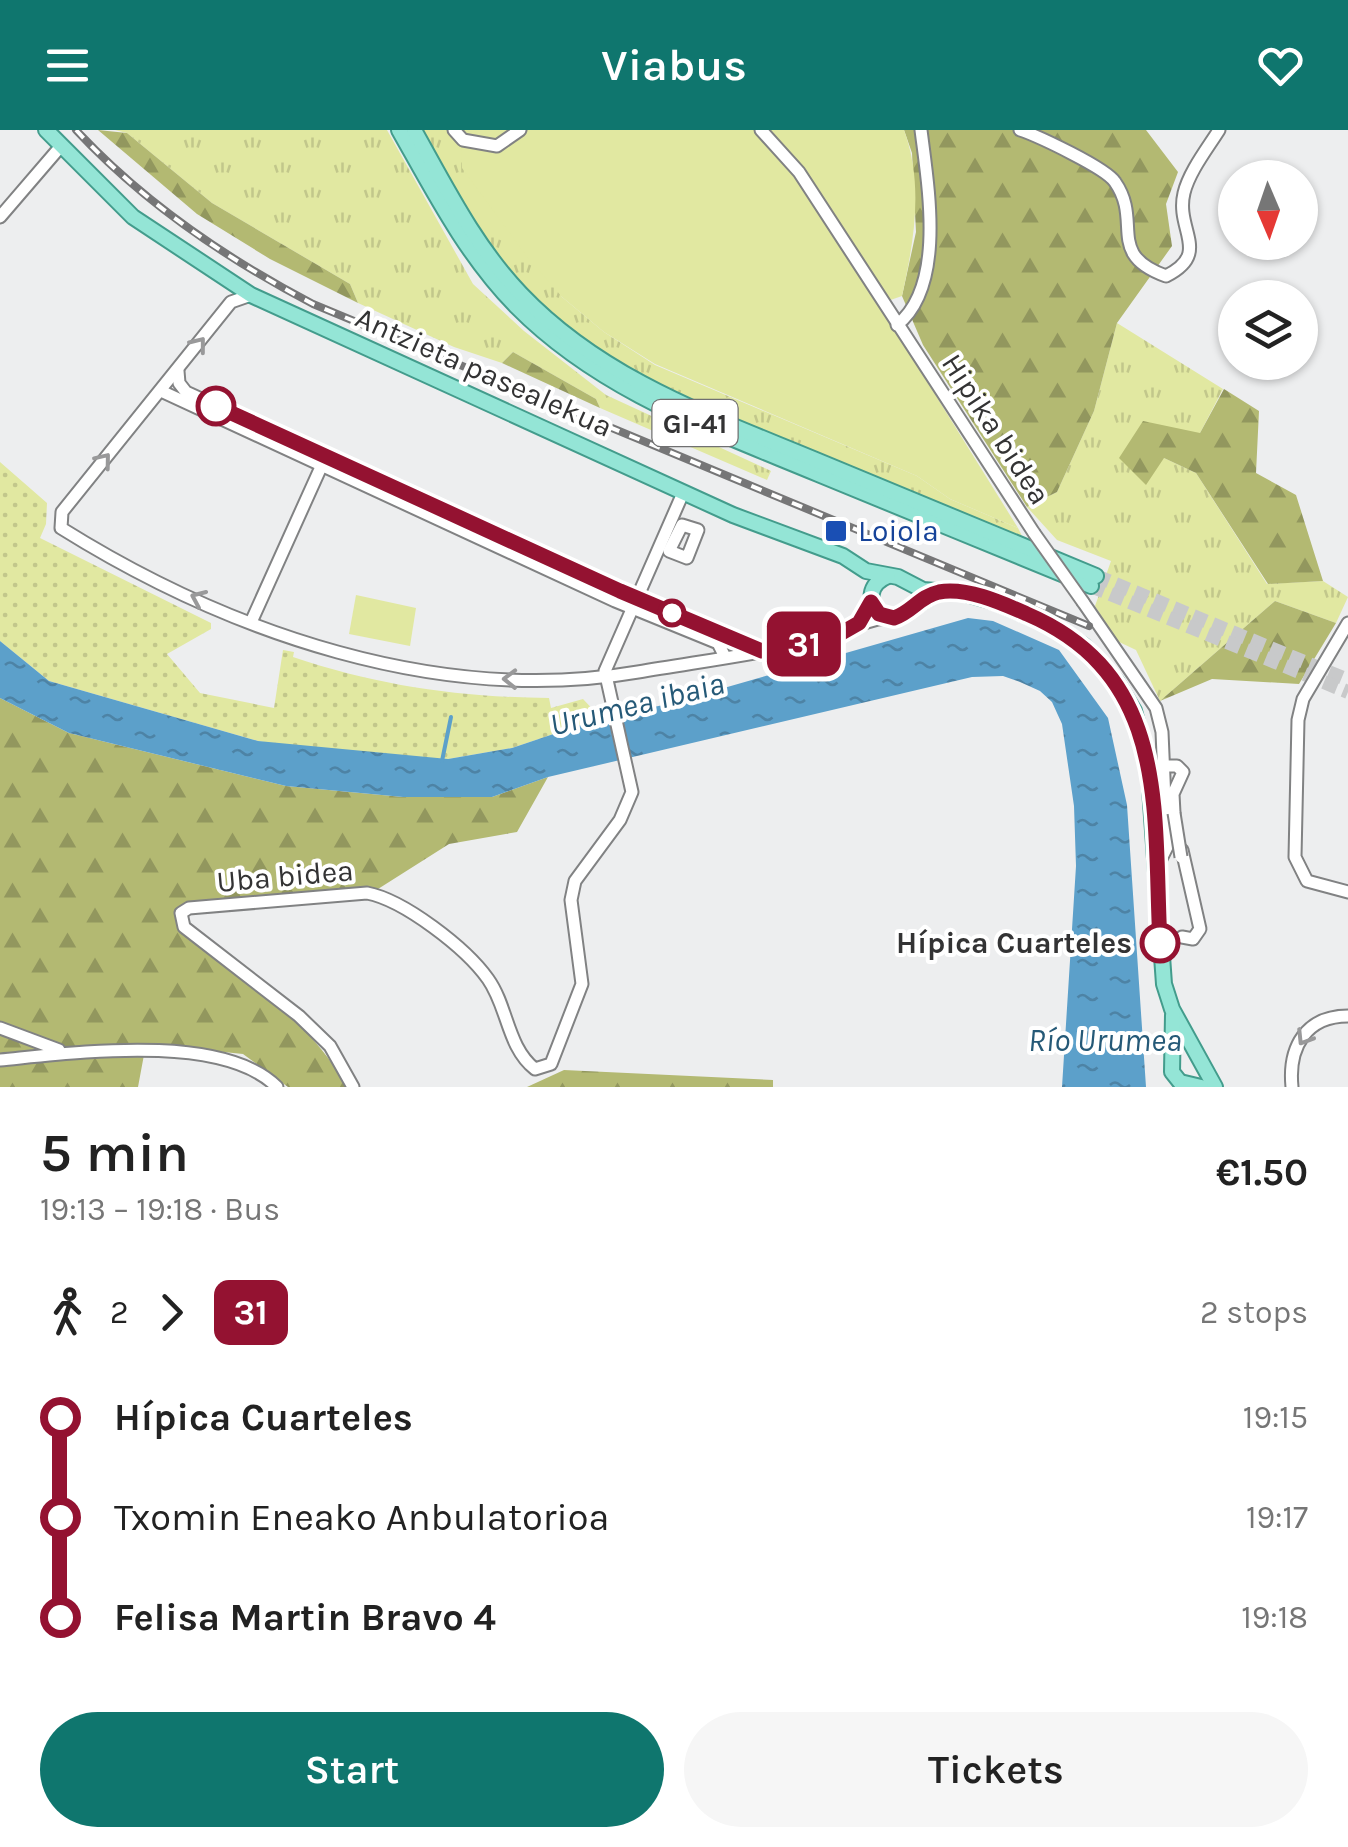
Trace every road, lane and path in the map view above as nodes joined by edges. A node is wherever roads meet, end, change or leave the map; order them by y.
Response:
1 (46, 130) edge
2 (399, 130) edge
3 (414, 130) edge
4 (454, 130) edge
5 (520, 130) edge
6 (761, 130) edge
7 (921, 130) edge
8 (1020, 130) edge
9 (1219, 130) edge
10 (61, 146) junction
11 (0, 217) edge
12 (228, 283) junction
13 (251, 295) junction
14 (230, 302) junction
15 (898, 324) junction
16 (178, 370) junction
17 (161, 392) junction
18 (321, 467) junction
19 (684, 493) junction
20 (860, 567) junction
21 (888, 576) junction
22 (909, 585) junction
23 (937, 592) junction
24 (871, 598) junction
25 (634, 603) junction
26 (911, 606) junction
27 (888, 618) junction
28 (252, 620) junction
29 (859, 623) junction
30 (1348, 624) edge
31 (762, 651) junction
32 (615, 652) junction
33 (724, 657) junction
34 (632, 673) junction
35 (609, 683) junction
36 (1164, 766) junction
37 (1183, 772) junction
38 (1173, 803) junction
39 (1156, 870) junction
40 (1348, 892) edge
41 (1172, 1010) junction
42 (1348, 1016) edge
43 (0, 1028) edge
44 (63, 1052) junction
45 (0, 1060) edge
46 (1203, 1062) junction
47 (1172, 1064) junction
48 (1191, 1085) edge
49 (278, 1087) edge
50 (353, 1087) edge
51 (1215, 1087) edge
52 (1292, 1087) edge

1 - 10 main road, Antzieta pasealekua
2 - 3 main road, GI-41
4 - 5 street
6 - 15 street, Hipika bidea
7 - 15 street
8 - 9 street
10 - 11 street
10 - 12 main road, Antzieta pasealekua
12 - 13 main road, Antzieta pasealekua
12 - 14 street
13 - 14 street
13 - 19 main road, Antzieta pasealekua
16 -> 14 street
15 - 36 street, Hipika bidea, bridge
16 - 17 street
16 - 25 street
17 - 18 street
28 -> 17 street
18 - 25 street
18 - 28 street
19 - 20 main road, Antzieta pasealekua
19 - 25 street
20 - 21 main road, Antzieta pasealekua
20 - 24 main road
21 - 22 main road
21 - 24 main road
22 - 23 main road
22 - 26 main road
23 - 26 main road
23 - 39 main road
24 - 27 main road
24 - 29 street
25 - 31 street
25 - 32 street
25 - 33 street
26 - 27 main road
27 - 29 street
35 -> 28 street
29 - 31 street
30 - 40 street
31 - 33 street
32 - 34 street
32 - 35 street
33 - 34 street
34 - 35 street
35 - 50 street, Uba bidea
36 - 37 street
36 - 39 street, Hipika bidea
37 - 38 street
37 - 38 street
38 - 38 street, bridge
39 - 41 main road
41 - 46 main road
41 - 47 main road
42 -> 52 street
43 - 44 street
44 - 45 street
44 - 49 street
46 - 47 main road
46 - 48 main road
46 - 51 main road
47 - 48 main road

